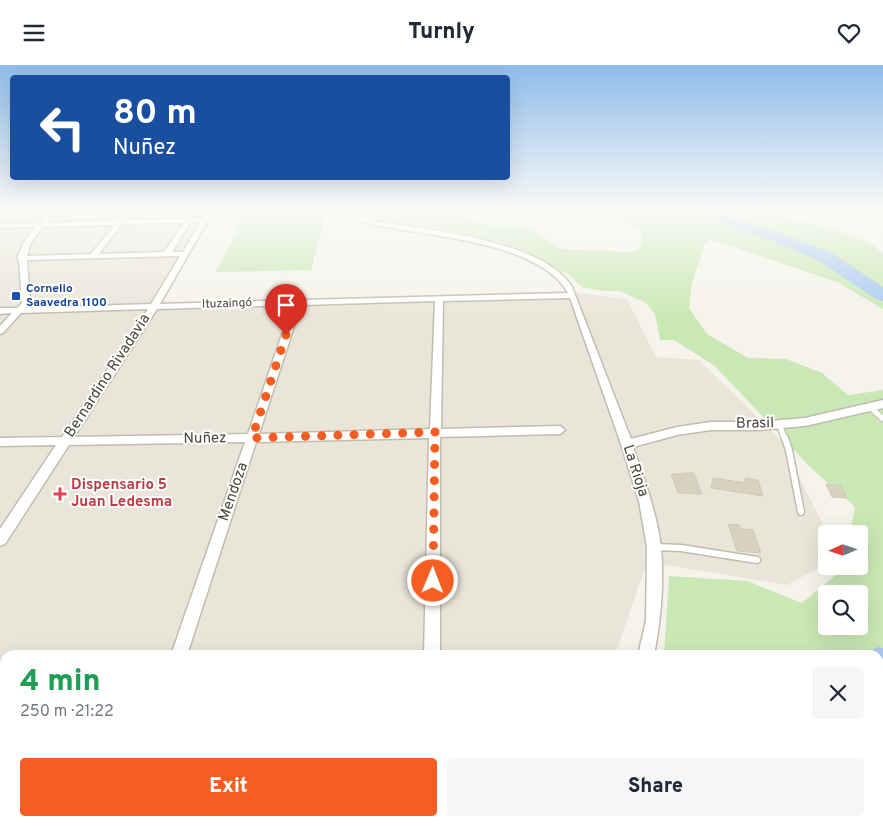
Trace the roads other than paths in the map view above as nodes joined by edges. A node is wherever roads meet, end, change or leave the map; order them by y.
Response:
1 (25, 246) edge
2 (102, 246) edge
3 (172, 246) edge
4 (190, 246) edge
5 (491, 246) edge
6 (167, 254) junction
7 (185, 254) junction
8 (93, 256) junction
9 (21, 258) junction
10 (574, 295) junction
11 (439, 298) junction
12 (298, 301) junction
13 (154, 307) junction
14 (21, 310) junction
15 (0, 311) edge
16 (0, 331) edge
17 (883, 404) edge
18 (870, 407) junction
19 (883, 419) edge
20 (779, 424) junction
21 (560, 430) dead end
22 (435, 432) junction
23 (252, 438) junction
24 (0, 442) edge
25 (64, 442) junction
26 (627, 444) junction
27 (802, 512) dead end
28 (0, 541) edge
29 (654, 547) junction
30 (757, 559) dead end
31 (180, 650) edge
32 (432, 650) edge
33 (647, 650) edge

1 - 9 street
2 - 8 street
3 - 6 street
4 - 7 street, Bernardino Rivadavia
5 - 10 street
6 - 7 street
6 - 8 street
7 - 13 street, Bernardino Rivadavia
8 - 9 street
9 - 14 street
10 - 11 street, Ituzaingó
10 - 26 street, La Rioja
11 - 12 street, Ituzaingó
11 - 22 street
12 - 13 street, Ituzaingó
12 - 23 street, Mendoza
13 - 14 street, Ituzaingó
13 - 25 street, Bernardino Rivadavia
14 - 15 street, Ituzaingó
14 - 16 street
17 - 18 street, Brasil
18 - 19 lane
18 - 20 street, Brasil
20 - 26 street, Brasil
20 - 27 lane
21 - 22 street, Nuñez
22 - 23 street, Nuñez
22 - 32 street
23 - 25 street, Nuñez
23 - 31 street, Mendoza
24 - 25 street, Nuñez
25 - 28 street, Bernardino Rivadavia
26 - 29 street, La Rioja
29 - 30 lane
29 - 33 street, La Rioja

